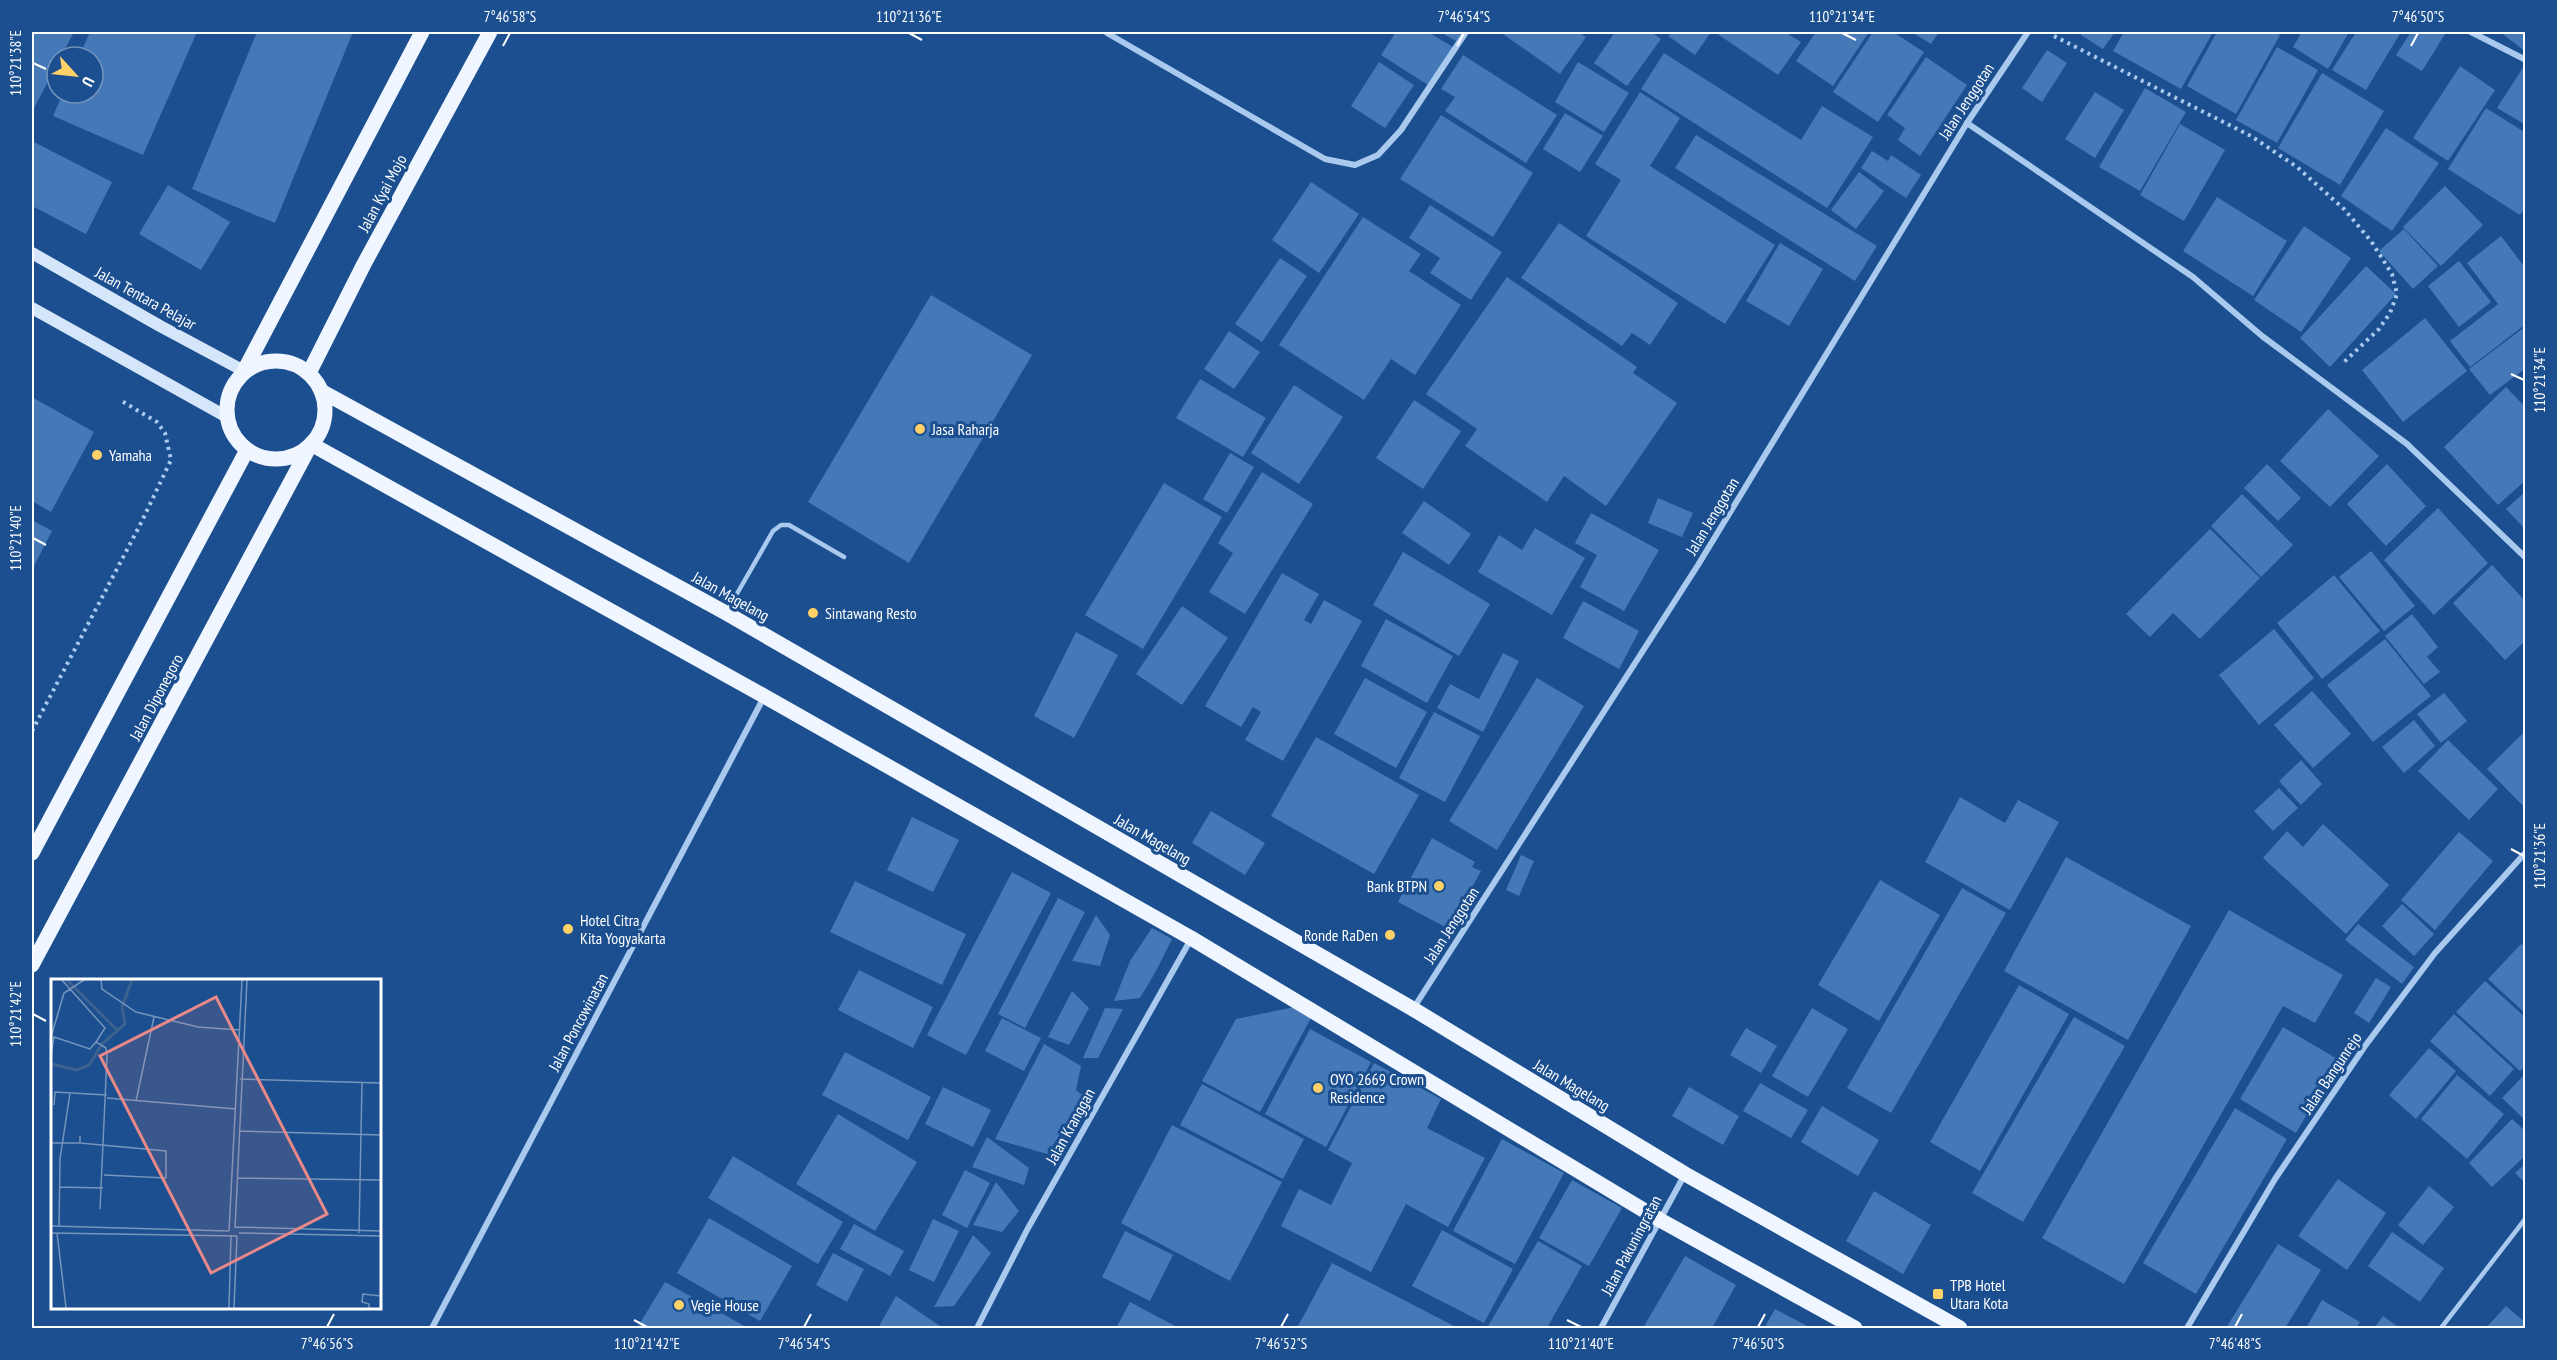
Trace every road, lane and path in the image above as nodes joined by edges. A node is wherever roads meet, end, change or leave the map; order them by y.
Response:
1 (422, 32) edge
2 (490, 32) edge
3 (1106, 32) edge
4 (1466, 32) edge
5 (2028, 32) edge
6 (2045, 32) edge
7 (2471, 32) edge
8 (2526, 60) edge
9 (1966, 123) junction
10 (32, 253) edge
11 (32, 308) edge
12 (244, 371) junction
13 (309, 373) junction
14 (2324, 381) junction
15 (321, 391) junction
16 (120, 400) dead end
17 (227, 417) junction
18 (311, 444) junction
19 (247, 450) junction
20 (844, 557) dead end
21 (2526, 558) edge
22 (726, 613) junction
23 (764, 696) junction
24 (32, 731) edge
25 (2526, 852) edge
26 (32, 853) edge
27 (1191, 938) junction
28 (32, 965) edge
29 (1413, 1009) junction
30 (1685, 1174) junction
31 (2526, 1218) edge
32 (1660, 1220) junction
33 (432, 1329) edge
34 (977, 1329) edge
35 (1602, 1329) edge
36 (1855, 1329) edge
37 (1960, 1329) edge
38 (2187, 1329) edge
39 (2441, 1329) edge

1 - 12 main road
2 - 13 main road, Jalan Kyai Mojo
3 - 4 street
5 - 9 street, Jalan Jenggotan
6 - 14 path
7 - 8 street
9 - 14 street
9 - 29 street, Jalan Jenggotan
10 - 12 main road, Jalan Tentara Pelajar
11 - 17 main road
12 - 13 main road
12 - 17 main road
13 - 15 main road
14 - 21 street
15 - 18 main road
15 - 22 main road, Jalan Magelang
16 - 24 path
17 - 19 main road
18 - 19 main road
18 - 23 main road
18 - 28 main road, Jalan Diponegoro
19 - 26 main road
20 - 22 lane
22 - 29 main road, Jalan Magelang
23 - 27 main road
23 - 33 street, Jalan Poncowinatan
25 - 38 street, Jalan Bangunrejo
27 - 32 main road
27 - 34 street, Jalan Kranggan
29 - 30 main road, Jalan Magelang
30 - 32 street, Jalan Pakuningratan
30 - 37 main road, Jalan Magelang
31 - 39 lane
32 - 35 street, Jalan Pakuningratan
32 - 36 main road

